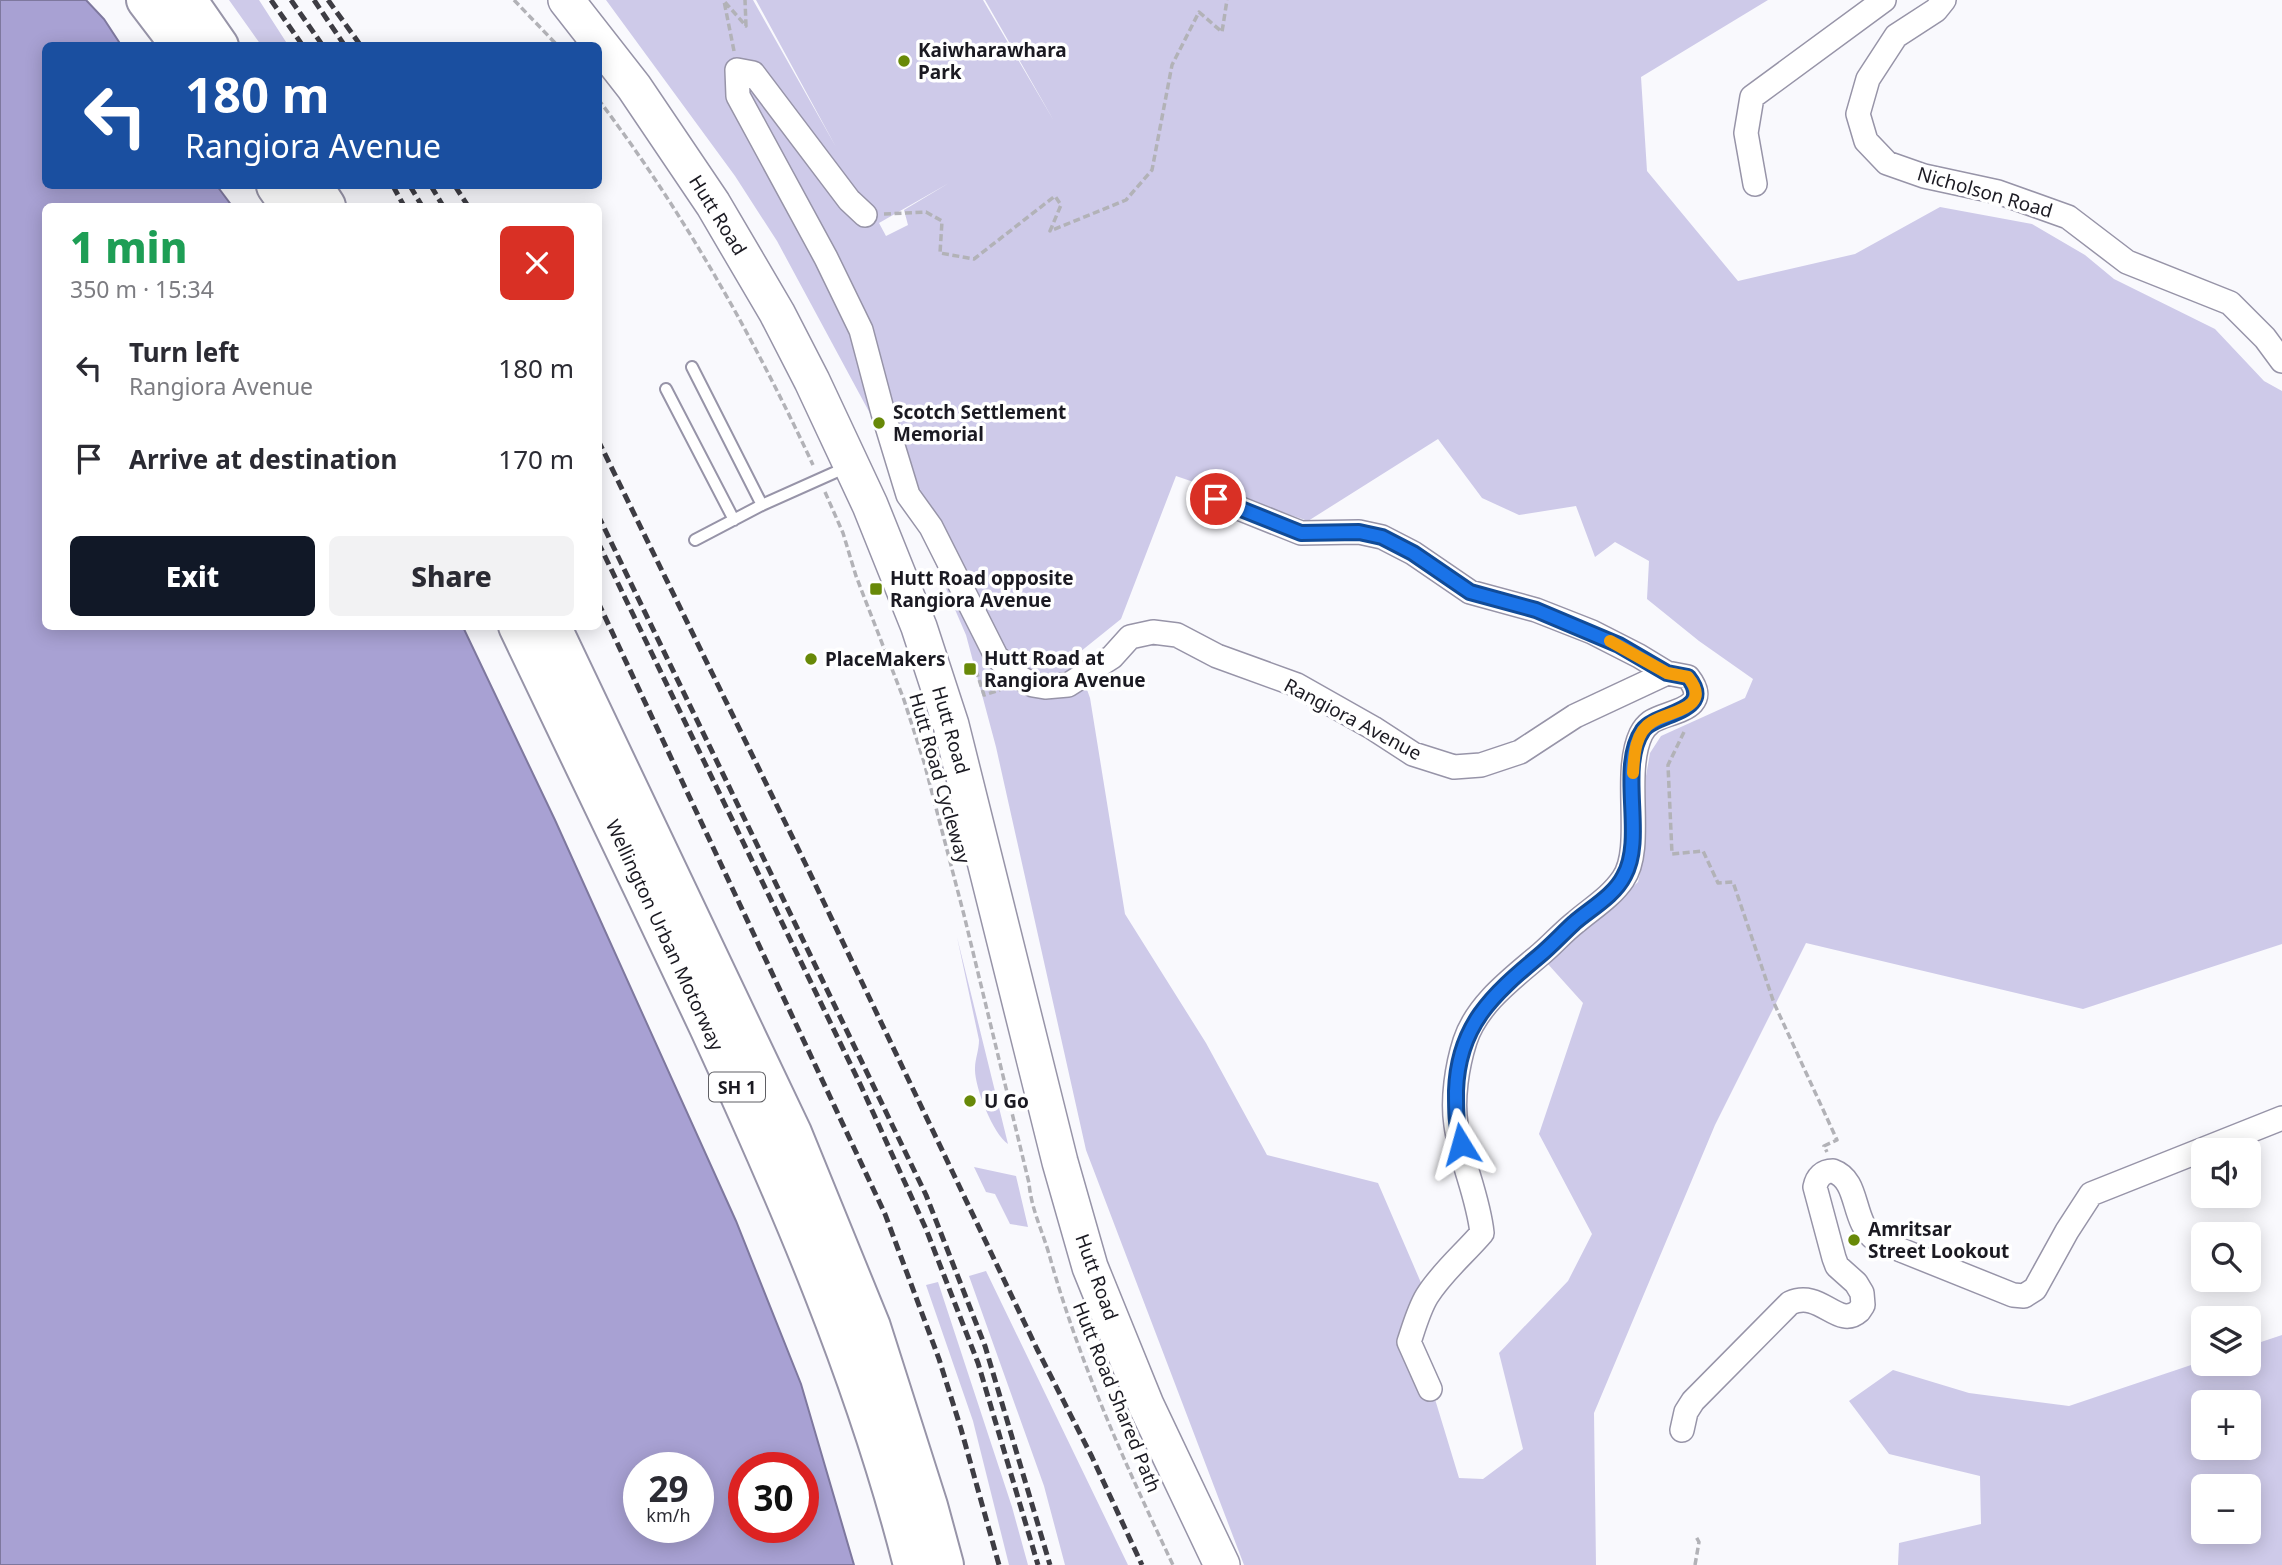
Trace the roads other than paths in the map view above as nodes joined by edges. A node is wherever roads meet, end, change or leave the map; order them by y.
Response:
1 (146, 0) edge
2 (187, 0) edge
3 (566, 0) edge
4 (1884, 0) edge
5 (1944, 0) edge
6 (178, 42) edge
7 (216, 42) edge
8 (599, 42) edge
9 (602, 46) edge
10 (1755, 184) dead end
11 (865, 215) road end
12 (2282, 361) edge
13 (692, 366) dead end
14 (666, 389) dead end
15 (852, 465) junction
16 (908, 495) junction
17 (1216, 499) dead end
18 (762, 505) junction
19 (870, 505) junction
20 (734, 520) junction
21 (695, 540) dead end
22 (520, 630) edge
23 (553, 630) edge
24 (1667, 673) junction
25 (2282, 1118) edge
26 (1430, 1389) dead end
27 (1146, 1405) junction
28 (1682, 1430) dead end
29 (913, 1565) edge
30 (944, 1565) edge
31 (1198, 1565) edge
32 (1222, 1565) edge

1 - 6 highway
2 - 7 highway
3 - 8 main road, Hutt Road
4 - 10 street
5 - 12 street, Nicholson Road
9 - 15 main road, Hutt Road
11 - 16 street, Rangiora Avenue
13 - 18 lane
14 - 20 lane
15 - 18 lane
15 - 19 main road, Hutt Road
16 - 19 street
16 - 24 street, Rangiora Avenue
17 - 24 street
18 - 20 lane
19 - 27 main road, Hutt Road
20 - 21 lane
22 - 29 highway, Wellington Urban Motorway / SH 1
23 - 30 highway, Wellington Urban Motorway / SH 1
24 - 26 street
25 - 28 street
27 - 31 main road, Hutt Road
27 - 32 main road, Hutt Road

